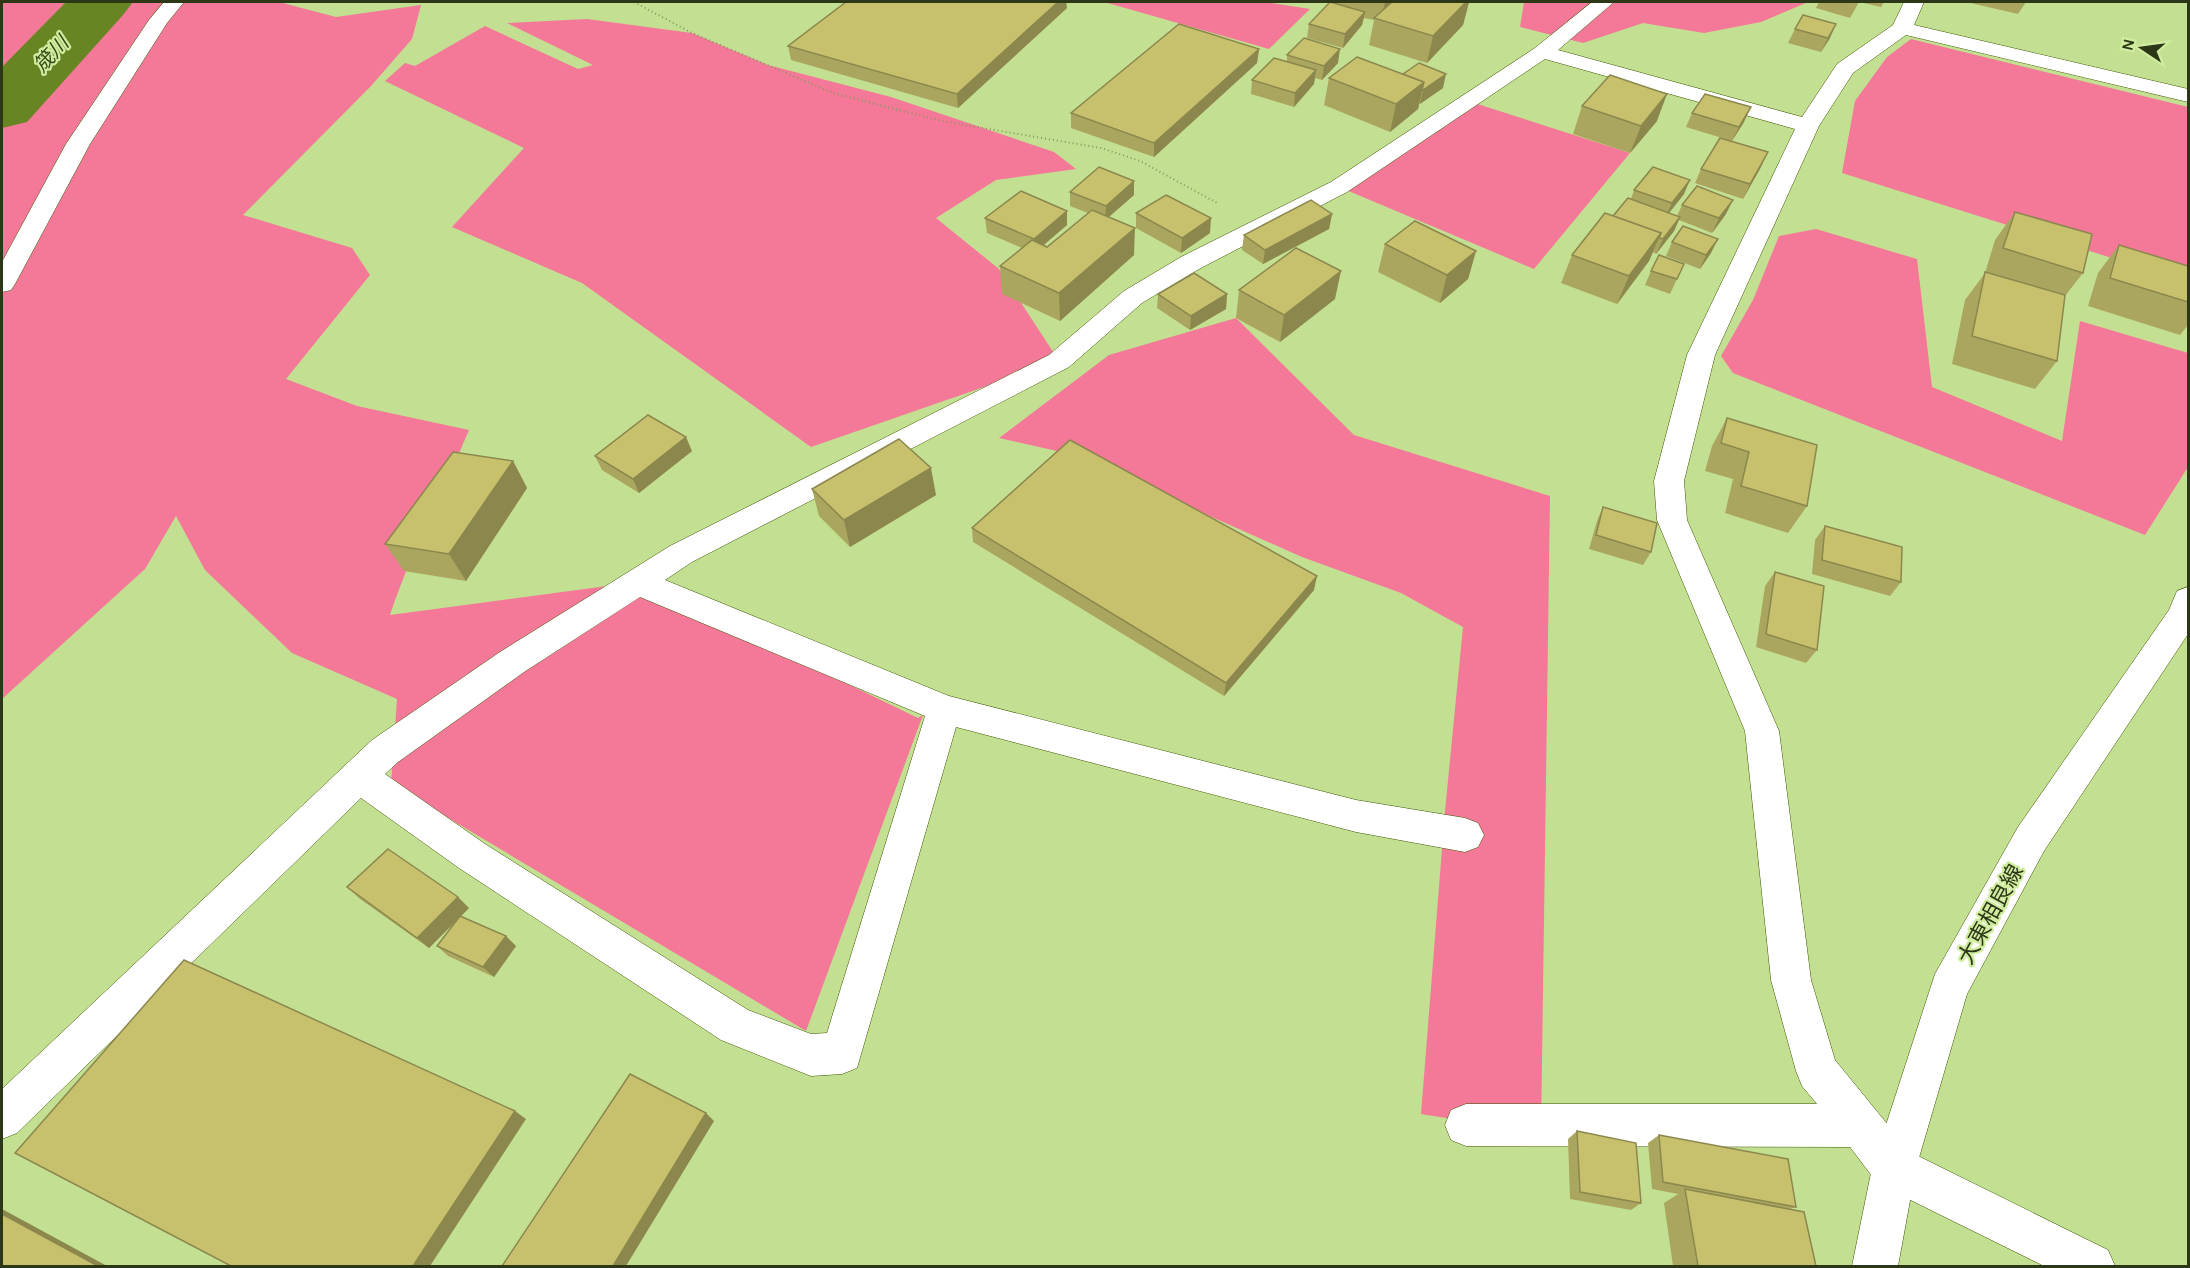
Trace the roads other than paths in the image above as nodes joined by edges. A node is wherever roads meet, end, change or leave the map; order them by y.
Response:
1 (174, 2) edge
2 (1604, 2) edge
3 (1908, 15) edge
4 (1542, 52) junction
5 (2188, 95) edge
6 (1808, 126) junction
7 (2, 284) edge
8 (637, 582) junction
9 (2188, 600) edge
10 (944, 709) junction
11 (359, 776) junction
12 (1465, 835) dead end
13 (2, 1118) edge
14 (1466, 1125) dead end
15 (1861, 1126) junction
16 (1894, 1168) junction
17 (1875, 1266) edge
18 (2092, 1266) edge

1 - 7 street
2 - 4 street
3 - 5 street
3 - 6 street
4 - 6 street
4 - 8 street
6 - 15 street
8 - 10 street
8 - 11 street
9 - 16 street, 大東相良線
10 - 11 street
10 - 12 street
11 - 13 street
14 - 15 street
15 - 16 street
16 - 17 street, 大東相良線
16 - 18 street

